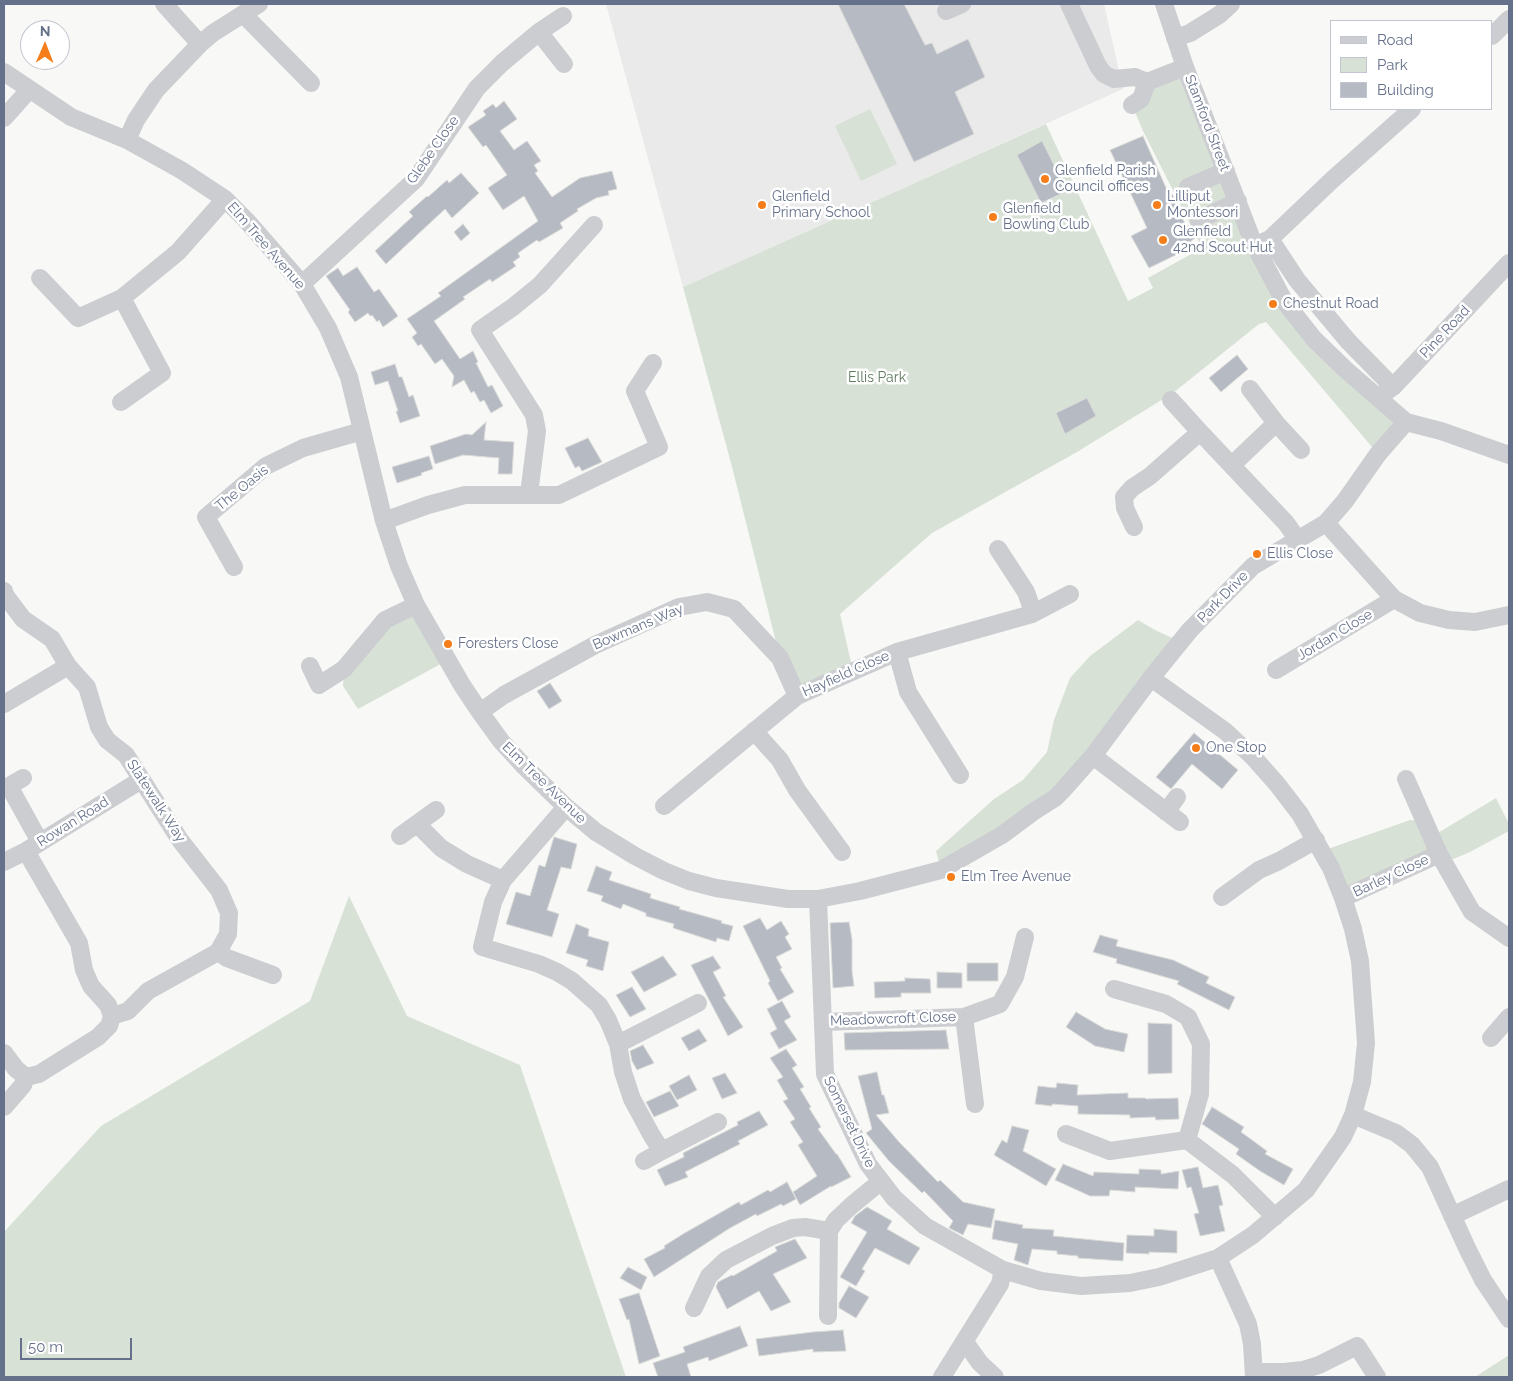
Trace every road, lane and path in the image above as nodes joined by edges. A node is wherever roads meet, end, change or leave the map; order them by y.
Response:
1 (164, 4) edge
2 (259, 4) edge
3 (1070, 4) edge
4 (1164, 4) edge
5 (1231, 4) edge
6 (243, 14) junction
7 (563, 16) dead end
8 (1509, 20) edge
9 (539, 32) junction
10 (1493, 35) edge
11 (1175, 38) junction
12 (200, 44) junction
13 (564, 64) dead end
14 (1186, 66) junction
15 (4, 72) edge
16 (1147, 82) junction
17 (312, 83) dead end
18 (29, 90) junction
19 (1132, 104) dead end
20 (1411, 110) edge
21 (4, 118) edge
22 (127, 140) junction
23 (1226, 171) junction
24 (1188, 187) dead end
25 (225, 199) junction
26 (1238, 200) junction
27 (1199, 220) dead end
28 (594, 226) dead end
29 (1263, 242) junction
30 (1509, 263) edge
31 (40, 278) dead end
32 (302, 284) junction
33 (122, 298) junction
34 (653, 363) dead end
35 (1393, 387) junction
36 (1250, 389) dead end
37 (1378, 398) junction
38 (1171, 400) dead end
39 (121, 402) dead end
40 (1406, 422) junction
41 (1276, 423) junction
42 (362, 431) junction
43 (1200, 432) junction
44 (1300, 450) dead end
45 (1509, 455) edge
46 (1232, 465) junction
47 (529, 494) junction
48 (384, 521) junction
49 (1326, 523) junction
50 (1134, 527) dead end
51 (1298, 540) junction
52 (998, 549) dead end
53 (234, 567) dead end
54 (4, 591) edge
55 (1070, 594) dead end
56 (1394, 599) junction
57 (416, 605) junction
58 (1032, 614) junction
59 (1509, 615) edge
60 (897, 652) junction
61 (68, 666) junction
62 (310, 666) dead end
63 (1276, 670) dead end
64 (1152, 678) junction
65 (797, 696) junction
66 (4, 704) edge
67 (480, 712) junction
68 (754, 731) junction
69 (1093, 756) junction
70 (960, 775) dead end
71 (23, 778) dead end
72 (1406, 779) dead end
73 (141, 780) junction
74 (1177, 797) dead end
75 (664, 806) dead end
76 (566, 808) junction
77 (436, 810) dead end
78 (417, 824) junction
79 (400, 836) dead end
80 (1316, 840) junction
81 (33, 846) junction
82 (842, 852) dead end
83 (1439, 854) junction
84 (4, 862) edge
85 (503, 880) junction
86 (1222, 897) dead end
87 (818, 898) junction
88 (1343, 898) junction
89 (1025, 936) dead end
90 (1509, 938) edge
91 (218, 952) junction
92 (273, 975) dead end
93 (1114, 989) dead end
94 (698, 1003) dead end
95 (112, 1016) junction
96 (964, 1017) junction
97 (1509, 1017) edge
98 (823, 1022) junction
99 (1491, 1038) dead end
100 (618, 1044) junction
101 (4, 1053) edge
102 (26, 1077) junction
103 (975, 1104) dead end
104 (4, 1107) edge
105 (1353, 1115) junction
106 (718, 1122) dead end
107 (1066, 1134) dead end
108 (1187, 1140) junction
109 (662, 1151) junction
110 (644, 1161) dead end
111 (880, 1182) junction
112 (1509, 1188) edge
113 (1452, 1216) junction
114 (1275, 1217) junction
115 (829, 1231) junction
116 (1218, 1258) junction
117 (1003, 1270) junction
118 (694, 1308) dead end
119 (828, 1316) dead end
120 (1509, 1319) edge
121 (965, 1342) junction
122 (1254, 1375) edge
123 (942, 1377) edge
124 (994, 1377) edge
125 (1376, 1377) edge

1 - 12 street
2 - 6 street
3 - 16 street
4 - 11 street, Stamford Street
5 - 11 street
6 - 12 street
6 - 17 street
7 - 9 street, Glebe Close
8 - 10 street
9 - 13 street
9 - 32 street, Glebe Close
11 - 14 street, Stamford Street
12 - 22 street
14 - 16 street
14 - 23 street, Stamford Street
15 - 18 street, Elm Tree Avenue
16 - 19 street
18 - 21 street
18 - 22 street, Elm Tree Avenue
20 - 29 street
22 - 25 street, Elm Tree Avenue
23 - 24 street
23 - 26 street, Stamford Street
25 - 32 street, Elm Tree Avenue
25 - 33 street
26 - 27 street
26 - 29 street, Stamford Street
28 - 47 street
29 - 35 street
29 - 37 street, Stamford Street
30 - 35 street, Pine Road
31 - 33 street
32 - 42 street, Elm Tree Avenue
33 - 39 street
34 - 47 street
35 - 37 street, Pine Road
36 - 41 street
37 - 40 street, Stamford Street
38 - 43 street
40 - 45 street
40 - 49 street, Park Drive
41 - 44 street
41 - 46 street
42 - 48 street, Elm Tree Avenue
42 - 53 street, The Oasis
43 - 46 street
43 - 50 street
46 - 51 street
47 - 48 street
48 - 57 street, Elm Tree Avenue
49 - 51 street, Park Drive
49 - 56 street
51 - 64 street, Park Drive
52 - 58 street
54 - 61 street, Slatewalk Way
55 - 58 street, Hayfield Close
56 - 59 street
56 - 63 street, Jordan Close
57 - 62 street
57 - 67 street, Elm Tree Avenue
58 - 60 street, Hayfield Close
60 - 65 street, Hayfield Close
60 - 70 street
61 - 66 street
61 - 73 street, Slatewalk Way
64 - 69 street, Elm Tree Avenue
64 - 80 street, Somerset Drive
65 - 67 street, Bowmans Way
65 - 68 street, Hayfield Close
67 - 76 street, Elm Tree Avenue
68 - 75 street, Hayfield Close
68 - 82 street
69 - 74 street
69 - 87 street, Elm Tree Avenue
71 - 81 street
72 - 83 street, Barley Close
73 - 81 street, Rowan Road
73 - 91 street, Slatewalk Way
76 - 85 street
76 - 87 street, Elm Tree Avenue
77 - 78 street
78 - 79 street
78 - 85 street
80 - 86 street
80 - 88 street, Somerset Drive
81 - 84 street, Rowan Road
81 - 95 street
83 - 88 street, Barley Close
83 - 90 street, Barley Close
85 - 100 street
87 - 98 street, Somerset Drive
88 - 105 street, Somerset Drive
89 - 96 street, Meadowcroft Close
91 - 92 street
91 - 95 street
93 - 108 street
94 - 100 street
95 - 102 street
96 - 98 street, Meadowcroft Close
96 - 103 street, Meadowcroft Close
97 - 99 street
98 - 111 street, Somerset Drive
100 - 109 street
101 - 102 street
102 - 104 street
105 - 113 street
105 - 114 street, Somerset Drive
106 - 109 street
107 - 108 street
108 - 114 street
109 - 110 street
111 - 115 street
111 - 117 street, Somerset Drive
112 - 113 street
113 - 120 street
114 - 116 street, Somerset Drive
115 - 118 street
115 - 119 street
116 - 117 street, Somerset Drive
116 - 122 street
117 - 121 street
121 - 123 street
121 - 124 street
122 - 125 street

